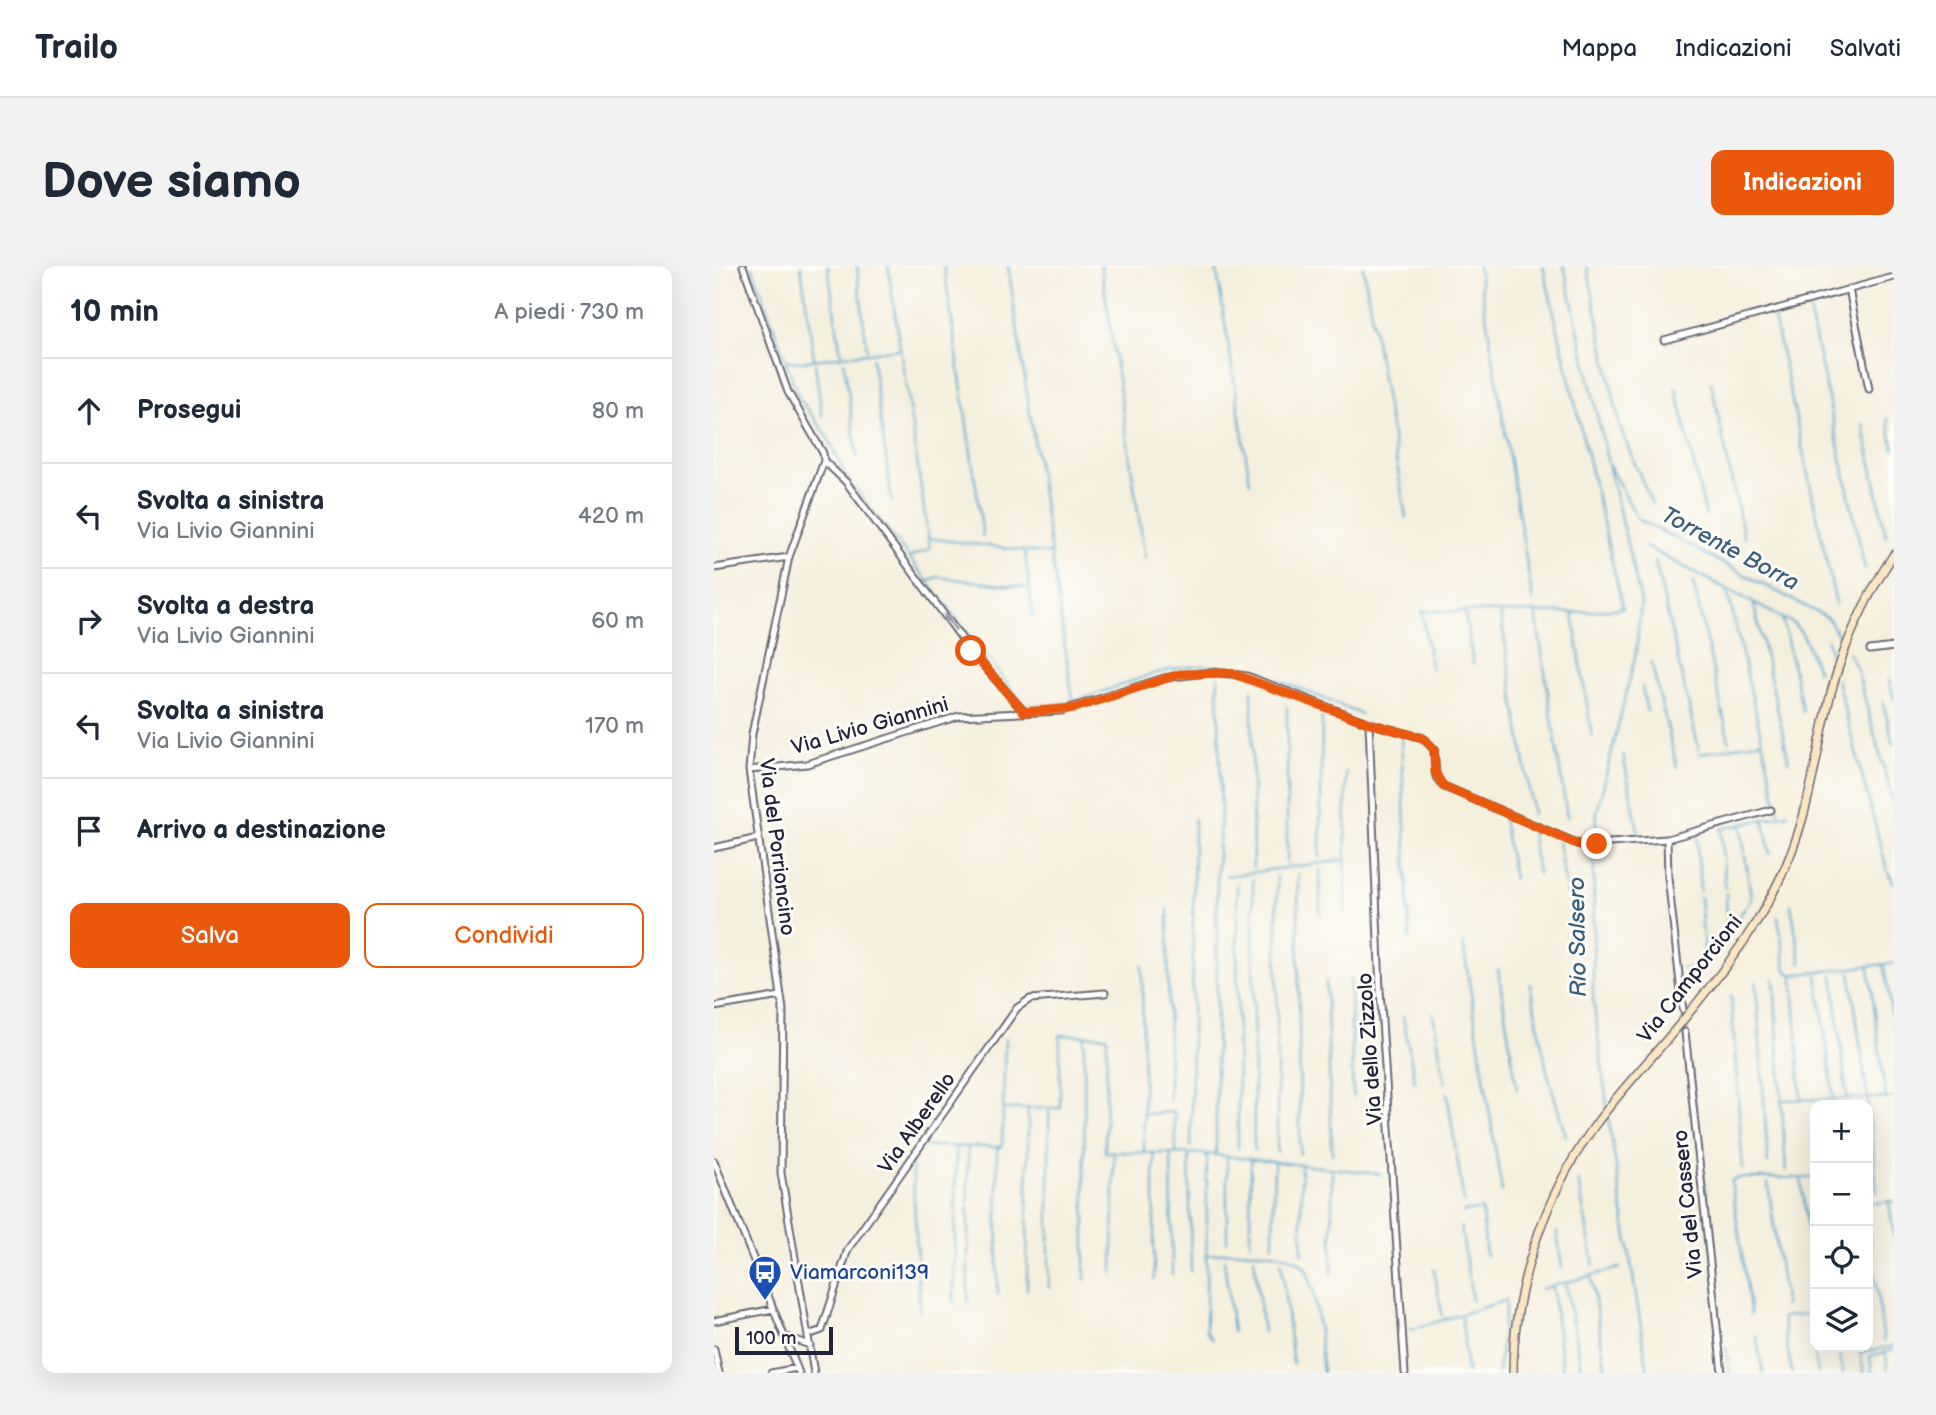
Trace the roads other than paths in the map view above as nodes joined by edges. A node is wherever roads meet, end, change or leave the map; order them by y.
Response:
1 (743, 266) edge
2 (1894, 277) edge
3 (1849, 289) junction
4 (1664, 340) dead end
5 (1869, 389) dead end
6 (824, 461) junction
7 (1894, 554) edge
8 (789, 557) junction
9 (714, 568) edge
10 (1894, 648) edge
11 (1870, 650) dead end
12 (1024, 712) junction
13 (1369, 723) junction
14 (749, 770) junction
15 (1771, 810) dead end
16 (758, 838) junction
17 (1667, 839) junction
18 (714, 848) edge
19 (1105, 993) dead end
20 (781, 996) junction
21 (714, 1007) edge
22 (1686, 1012) junction
23 (1685, 1032) tunnel mouth
24 (714, 1161) edge
25 (773, 1310) junction
26 (714, 1321) edge
27 (808, 1334) junction
28 (784, 1336) junction
29 (798, 1340) junction
30 (810, 1345) junction
31 (714, 1349) edge
32 (790, 1349) junction
33 (798, 1370) edge
34 (719, 1373) edge
35 (771, 1373) edge
36 (814, 1373) edge
37 (1405, 1373) edge
38 (1513, 1373) edge
39 (1722, 1373) edge

1 - 6 street
2 - 3 street
3 - 4 street
3 - 5 street
6 - 8 street, Via del Porrioncino
12 -> 6 street
7 - 22 main road, Via Camporcioni
8 - 9 street
8 - 14 street, Via del Porrioncino
10 - 11 street
12 - 13 street, Via Livio Giannini
12 - 14 street, Via Livio Giannini
13 - 17 street, Via Livio Giannini
13 - 37 street, Via dello Zizzolo
14 - 16 street, Via del Porrioncino
15 - 17 street, Via Livio Giannini
16 - 18 street
16 - 20 street, Via del Porrioncino
17 - 22 street
19 - 27 street, Via Alberello
20 - 21 street
20 - 27 street, Via del Porrioncino
22 - 38 main road, Via Camporcioni, bridge
23 - 39 street, Via del Cassero
24 - 25 street
25 - 26 street
25 - 28 street
27 - 29 street, Via Alberello
27 - 30 street, Via del Porrioncino
28 - 29 street
28 - 32 street
29 - 30 street
29 - 32 street, Via Alberello
30 - 36 street, Via del Porrioncino
31 - 34 street
32 - 33 street
33 - 35 street

